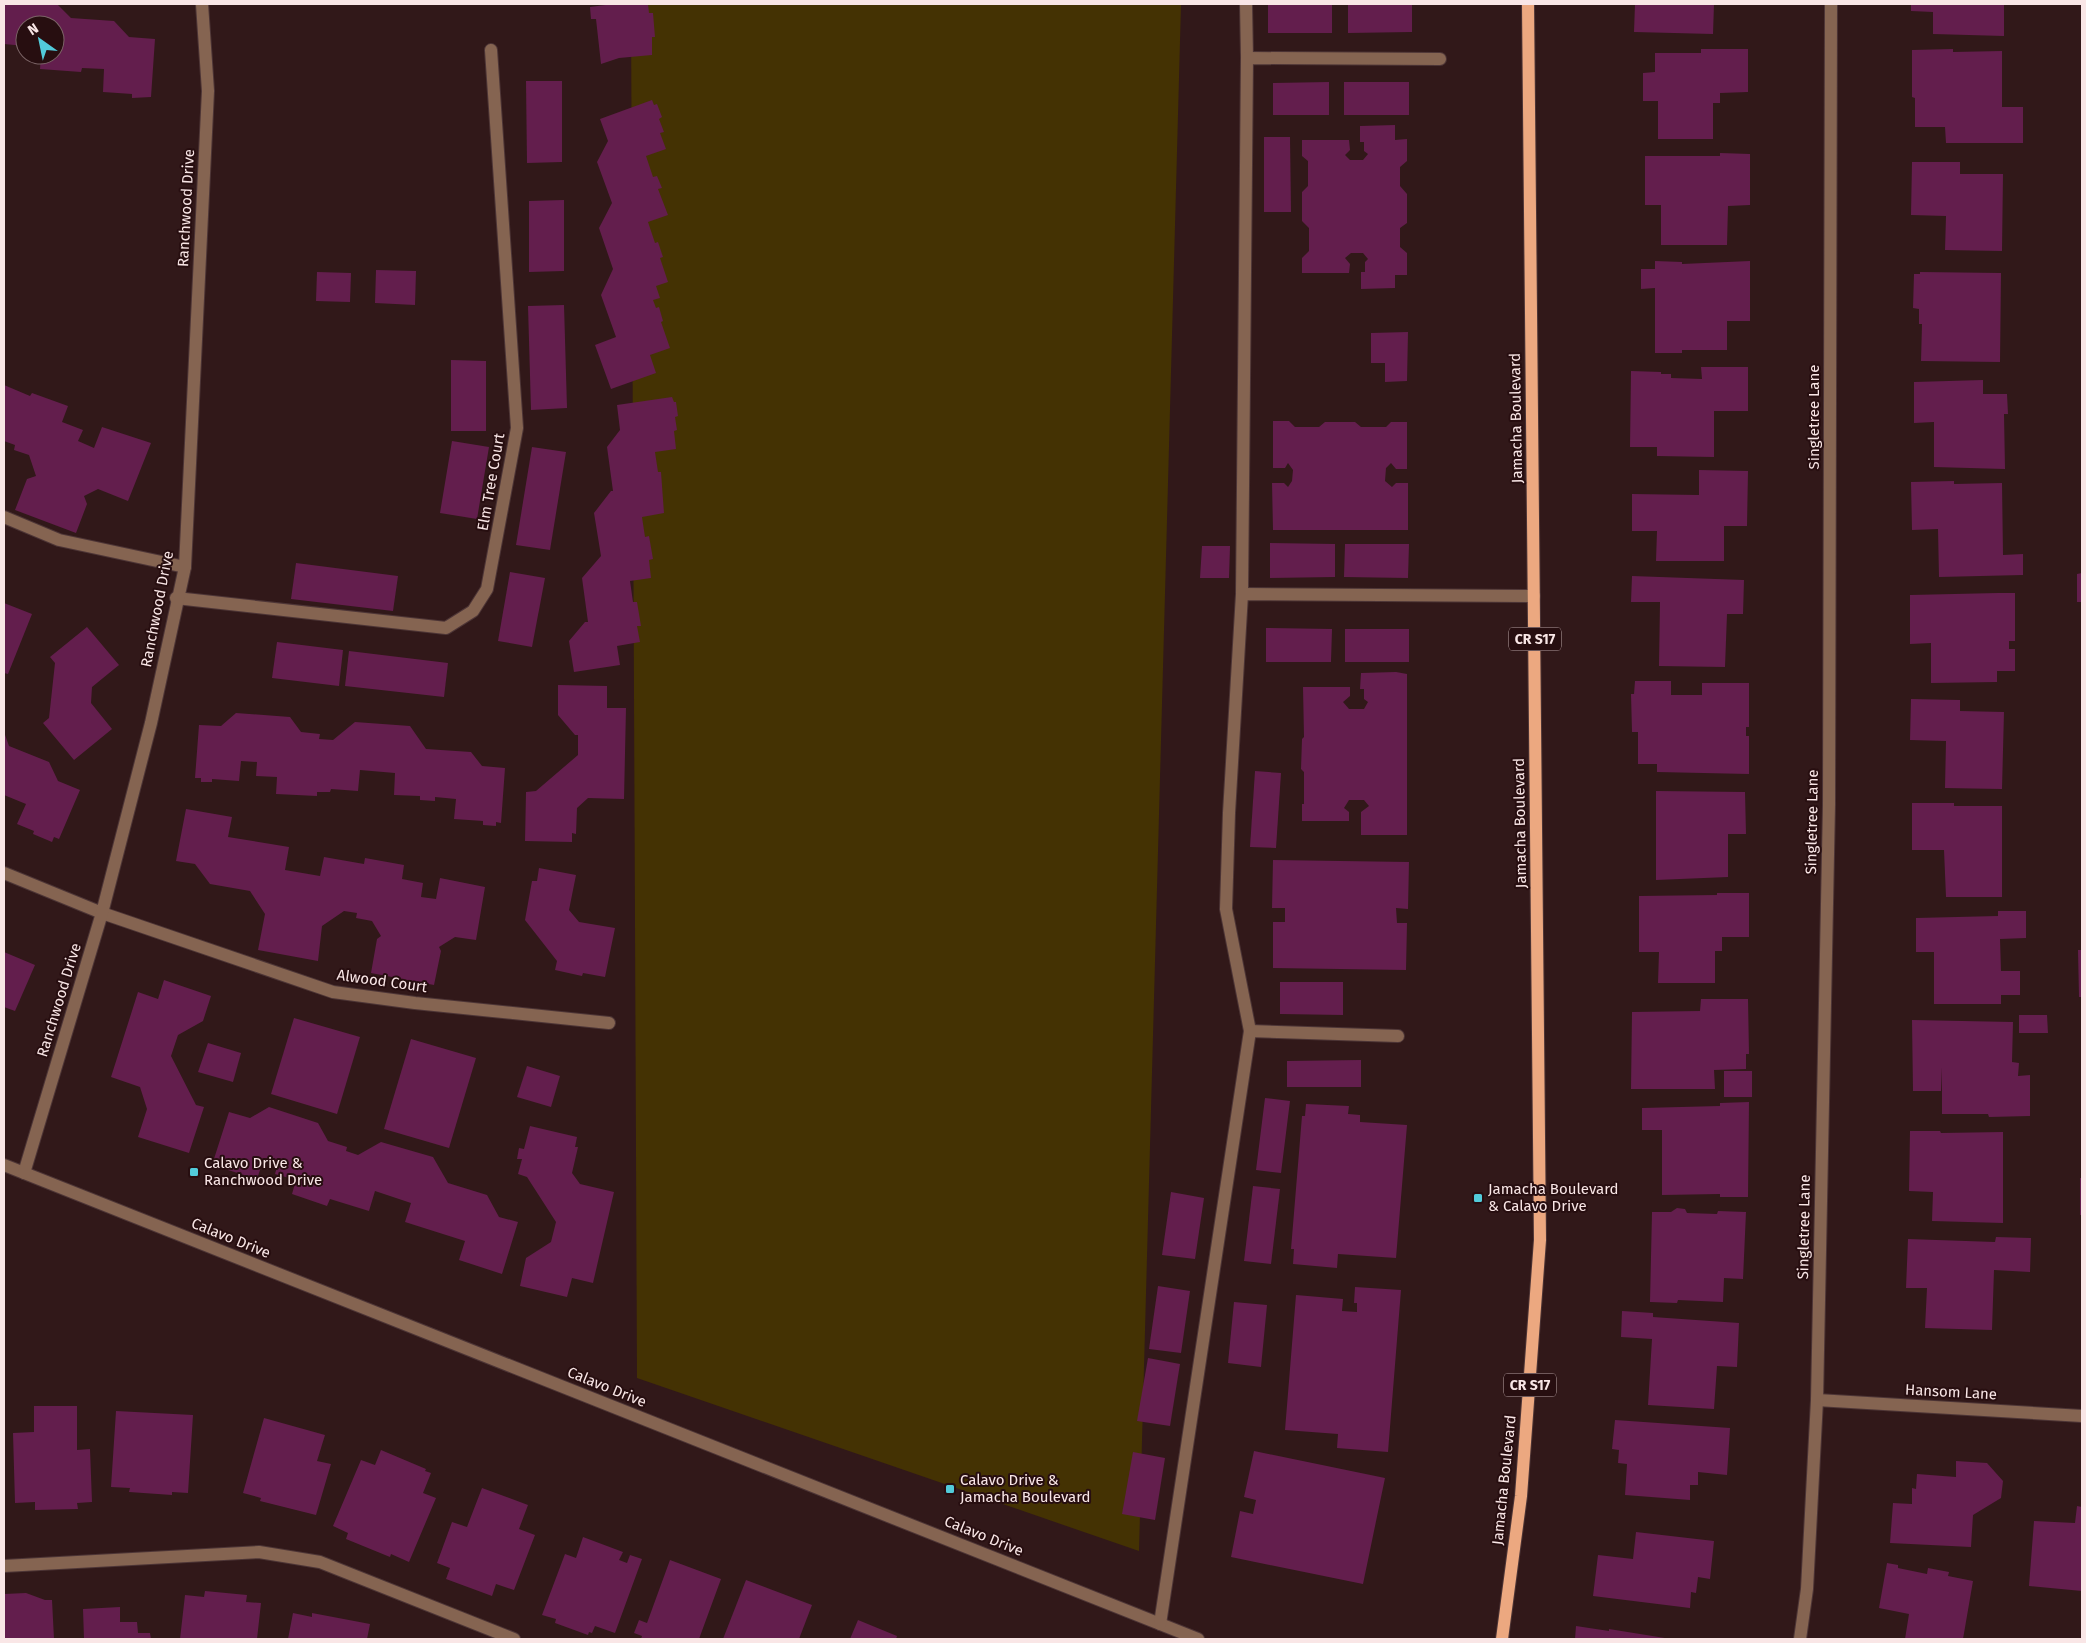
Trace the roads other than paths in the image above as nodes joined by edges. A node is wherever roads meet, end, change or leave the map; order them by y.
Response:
1 (202, 4) edge
2 (1246, 4) edge
3 (1528, 4) edge
4 (1831, 4) edge
5 (491, 50) dead end
6 (1247, 58) junction
7 (1440, 59) dead end
8 (4, 517) edge
9 (184, 567) junction
10 (1242, 594) junction
11 (1534, 596) junction
12 (176, 598) junction
13 (4, 873) edge
14 (102, 912) junction
15 (609, 1023) dead end
16 (1250, 1031) junction
17 (1398, 1036) dead end
18 (4, 1165) edge
19 (24, 1173) junction
20 (1818, 1400) junction
21 (2082, 1416) edge
22 (4, 1566) edge
23 (1160, 1624) junction
24 (514, 1639) edge
25 (1198, 1639) edge
26 (1502, 1639) edge
27 (1800, 1639) edge

1 - 9 street, Ranchwood Drive
2 - 6 street
3 - 11 main road, Jamacha Boulevard / CR S17
4 - 20 street, Singletree Lane
5 - 12 street, Elm Tree Court
6 - 7 street
6 - 10 street
8 - 9 street
9 - 12 street, Ranchwood Drive
10 - 11 street
10 - 16 street
11 - 26 main road, Jamacha Boulevard / CR S17
12 - 14 street, Ranchwood Drive
13 - 14 street, Alwood Court
14 - 15 street, Alwood Court
14 - 19 street, Ranchwood Drive
16 - 17 street
16 - 23 street
18 - 19 street, Calavo Drive
19 - 23 street, Calavo Drive
20 - 21 street, Hansom Lane
20 - 27 street, Singletree Lane
22 - 24 street
23 - 25 street, Calavo Drive

